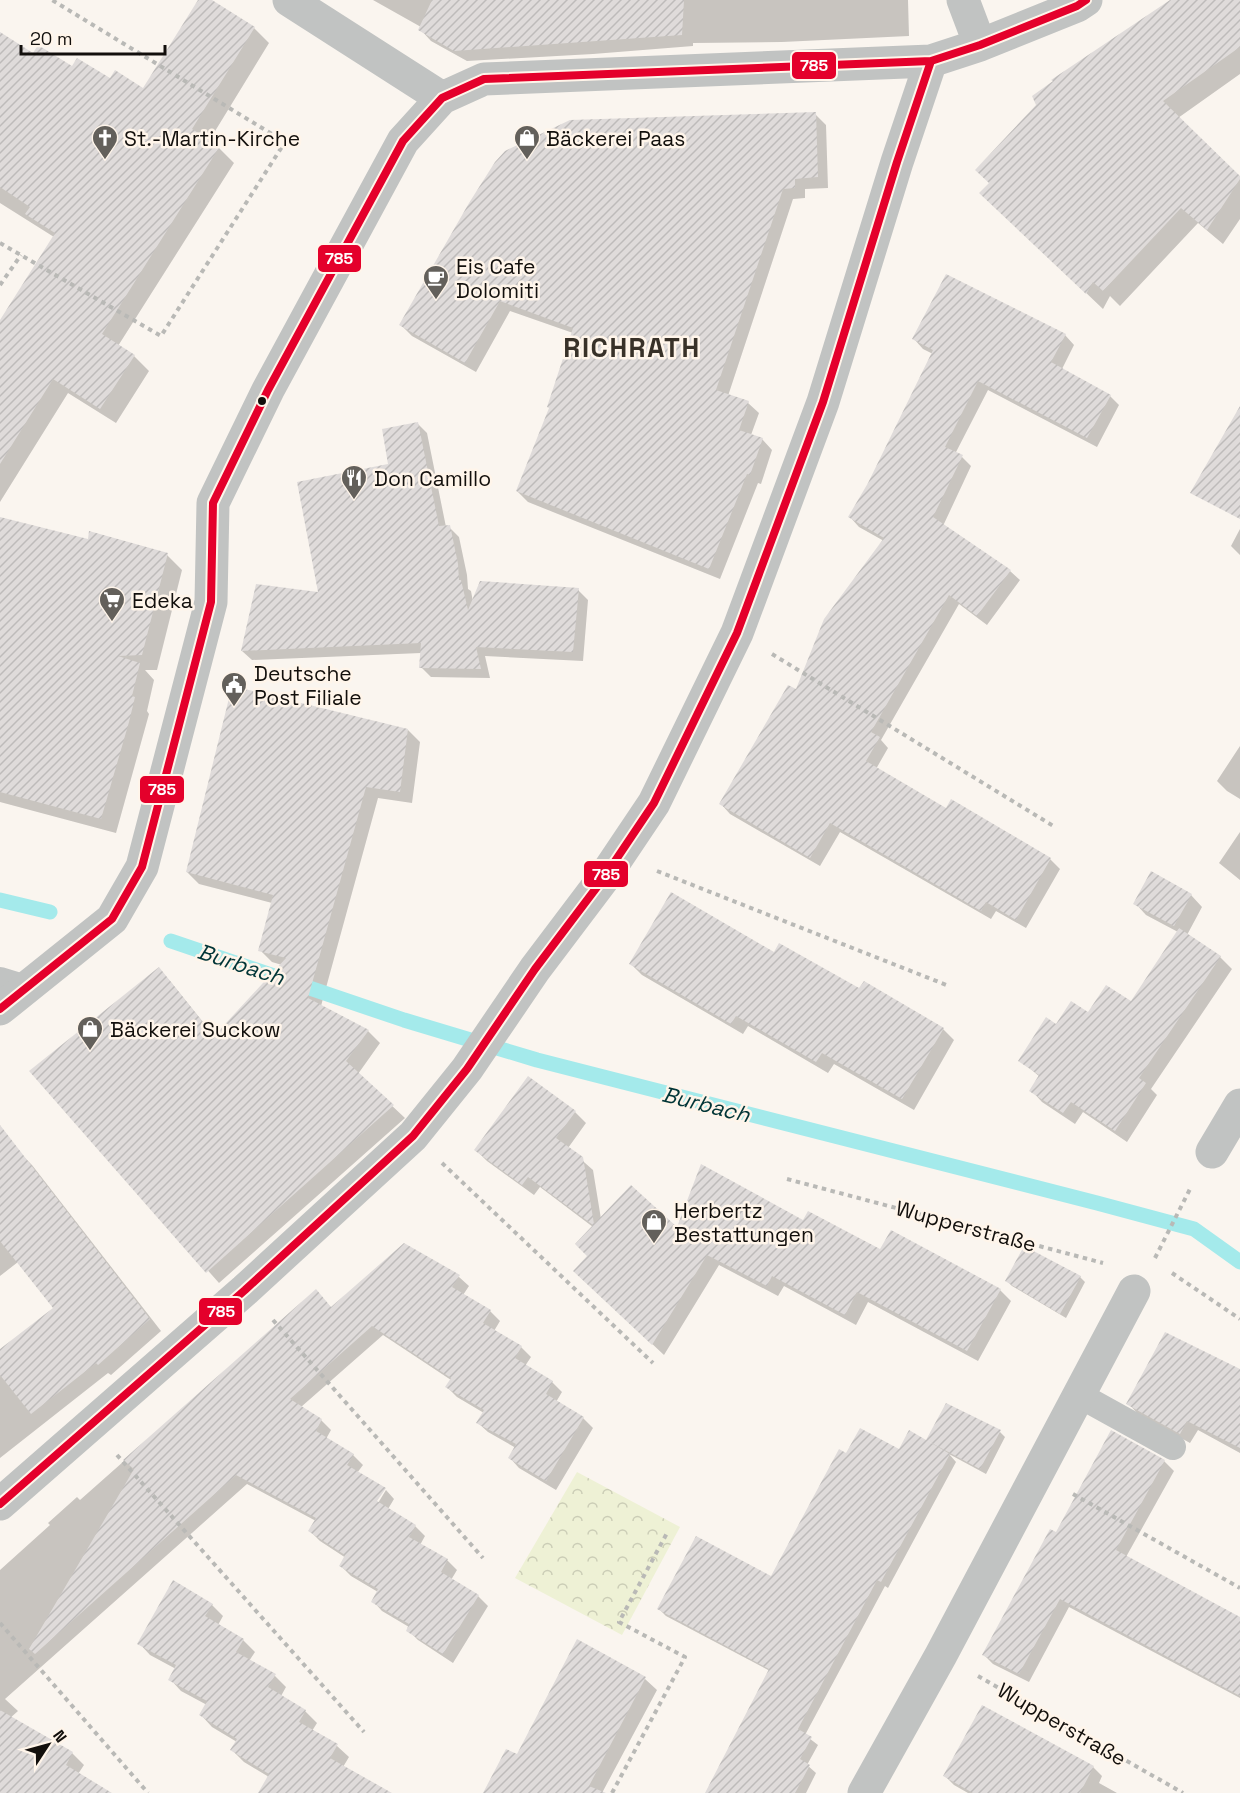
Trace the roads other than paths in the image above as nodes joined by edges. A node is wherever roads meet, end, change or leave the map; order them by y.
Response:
1 (290, 0) edge
2 (963, 0) edge
3 (1086, 0) edge
4 (980, 45) junction
5 (931, 61) junction
6 (442, 98) junction
7 (13, 984) edge
8 (0, 1009) edge
9 (1240, 1105) edge
10 (1212, 1152) dead end
11 (1134, 1291) dead end
12 (1079, 1395) junction
13 (1173, 1447) dead end
14 (0, 1504) edge
15 (864, 1793) edge

1 - 6 street
2 - 4 street
3 - 4 street
4 - 5 street
5 - 6 street
5 - 14 street
6 - 7 street
7 - 8 street
9 - 10 street
11 - 12 street
12 - 13 lane
12 - 15 street

